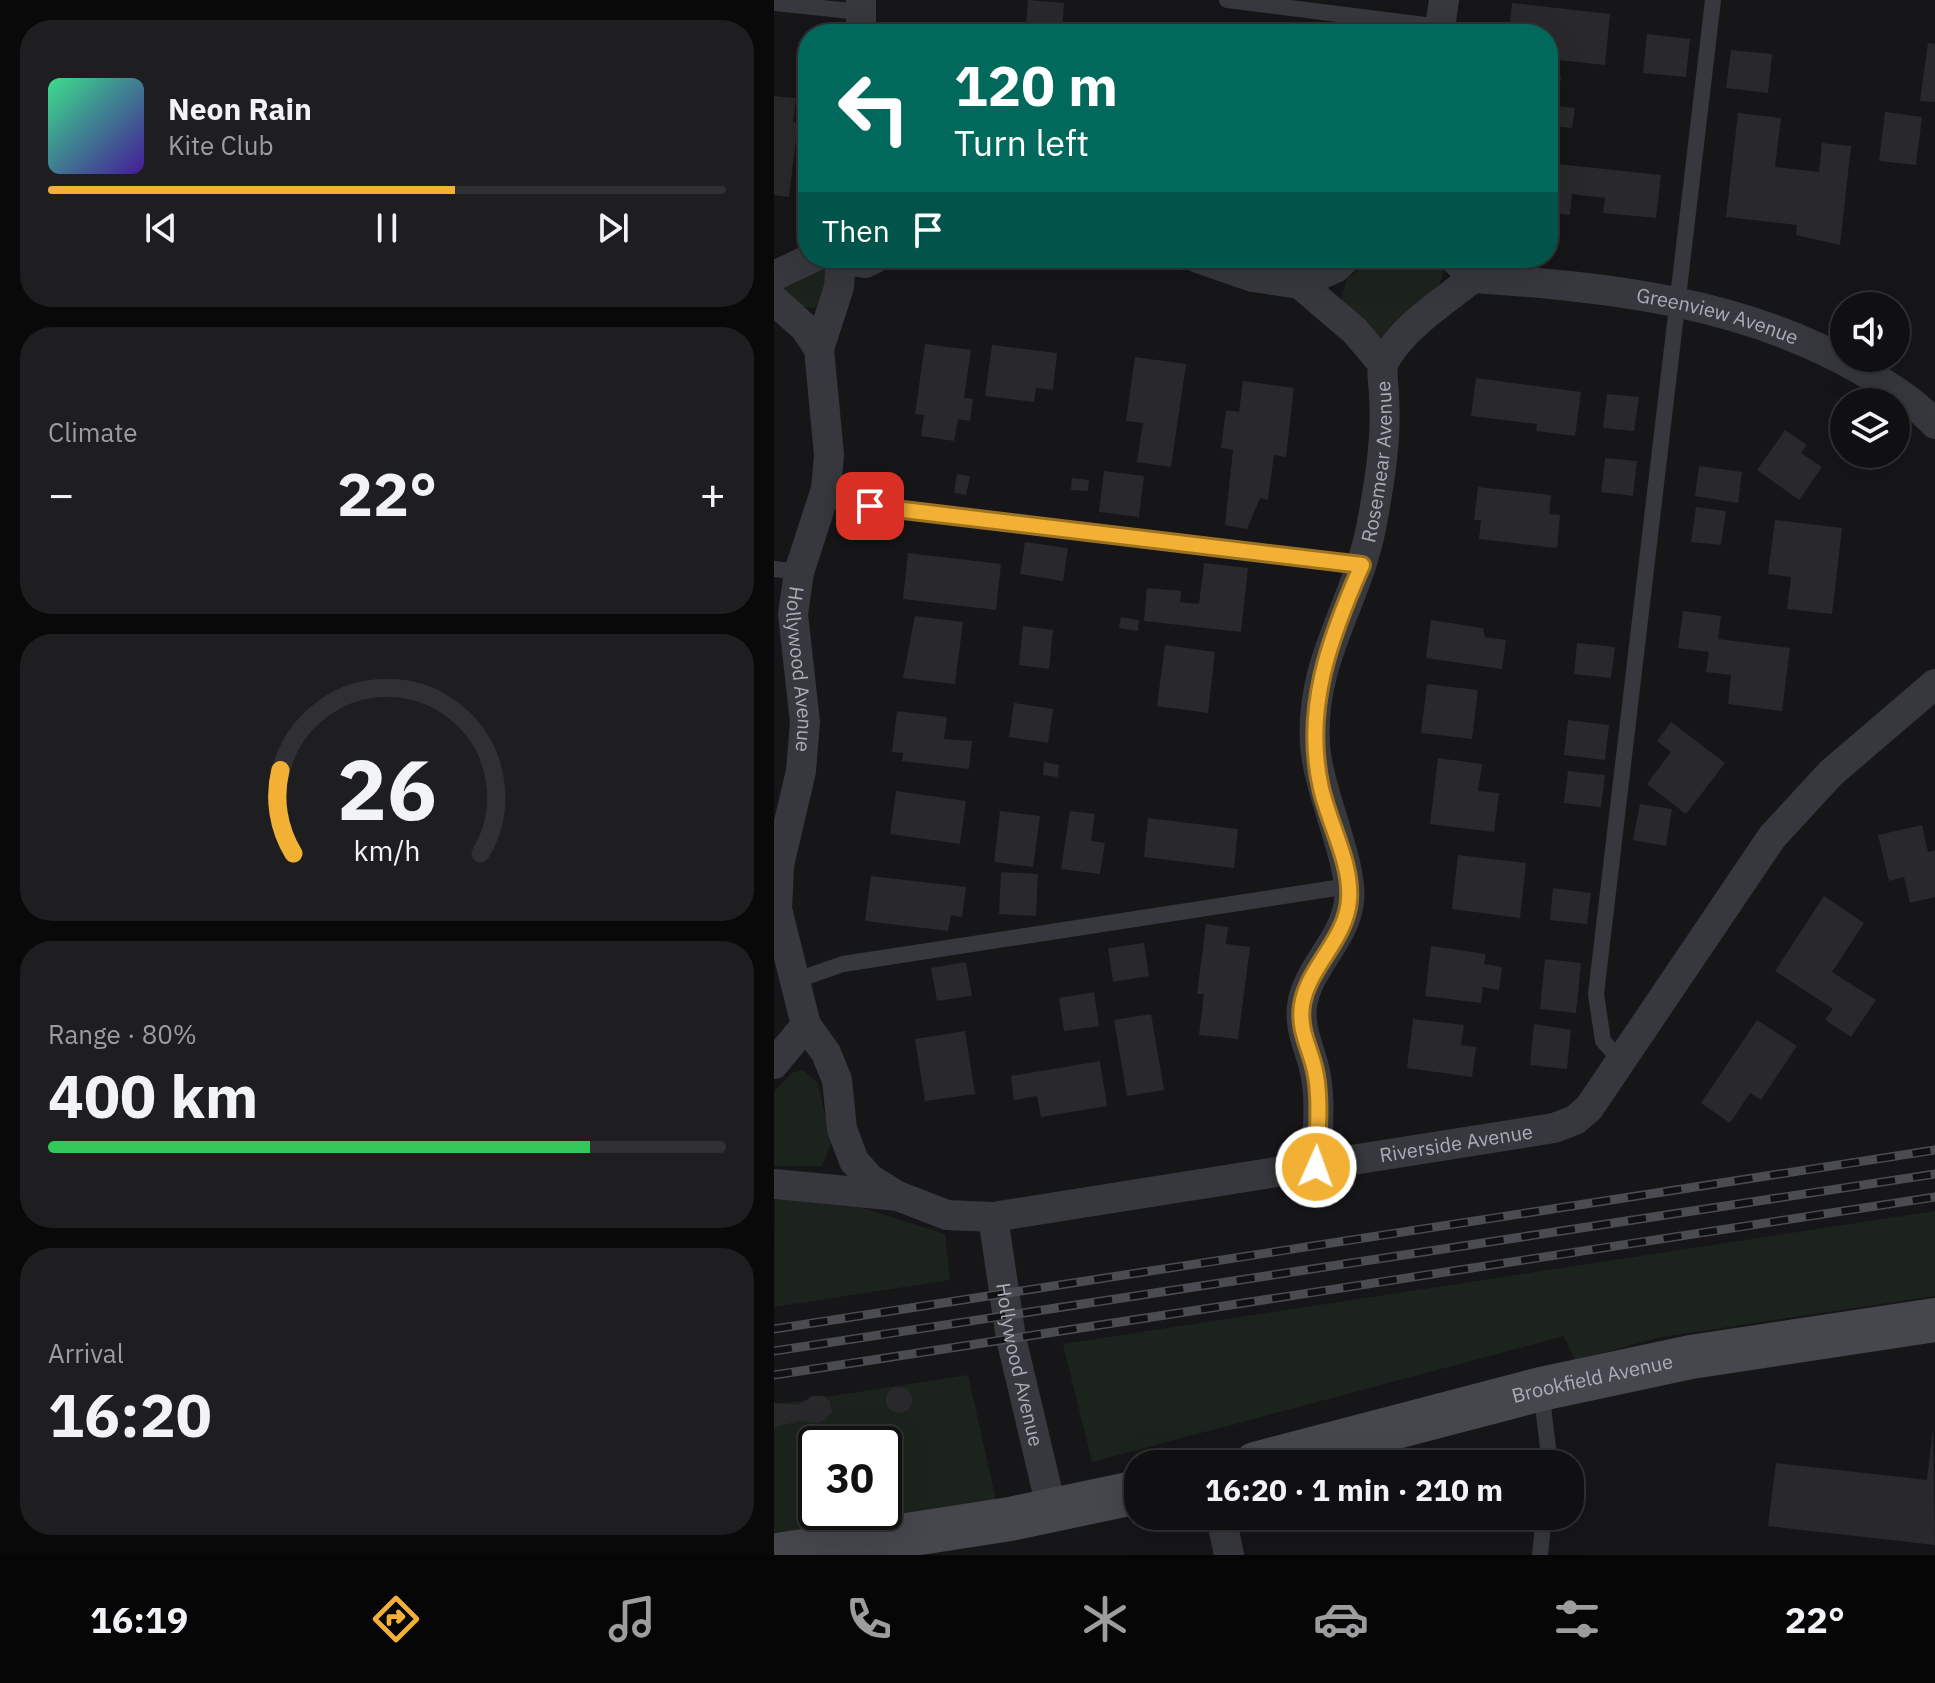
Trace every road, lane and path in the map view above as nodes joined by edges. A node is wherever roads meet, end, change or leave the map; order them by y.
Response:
1 (1227, 0) edge
2 (1713, 0) edge
3 (774, 3) edge
4 (861, 15) edge
5 (1441, 20) edge
6 (800, 268) edge
7 (834, 268) edge
8 (1227, 268) edge
9 (1335, 268) edge
10 (1464, 268) edge
11 (774, 276) edge
12 (1300, 284) junction
13 (774, 300) edge
14 (1677, 301) junction
15 (819, 349) junction
16 (1383, 364) junction
17 (1935, 424) edge
18 (822, 500) junction
19 (1362, 565) junction
20 (786, 570) edge
21 (1935, 684) edge
22 (779, 846) edge
23 (1349, 886) junction
24 (794, 981) junction
25 (806, 1025) junction
26 (1621, 1061) junction
27 (774, 1064) edge
28 (1316, 1167) junction
29 (774, 1184) edge
30 (898, 1196) junction
31 (993, 1217) junction
32 (1935, 1320) edge
33 (1541, 1389) junction
34 (1308, 1450) edge
35 (1548, 1450) edge
36 (1124, 1495) edge
37 (1052, 1511) junction
38 (1224, 1530) edge
39 (1543, 1530) edge
40 (778, 1555) edge
41 (1229, 1555) edge
42 (1540, 1555) edge

1 - 5 lane
2 - 14 lane
3 - 4 lane
6 - 11 street
7 - 15 street, Hollywood Avenue
8 - 12 street
9 - 12 street
10 - 14 street, Greenview Avenue
10 - 16 street, Rosemear Avenue
12 - 16 street
13 - 15 street
14 - 17 street, Greenview Avenue
14 - 26 lane
15 - 18 street, Hollywood Avenue
16 - 19 street, Rosemear Avenue
18 - 19 lane
18 - 20 street, Hollywood Avenue
19 - 23 street, Rosemear Avenue
20 - 22 street, Hollywood Avenue
21 - 26 street, Riverside Avenue
22 - 24 street, Hollywood Avenue
23 - 24 lane
23 - 28 street, Rosemear Avenue
24 - 25 street, Hollywood Avenue
25 - 27 street
25 - 30 street, Hollywood Avenue
26 - 28 street, Riverside Avenue
28 - 31 street, Riverside Avenue
29 - 30 street, Riverside Avenue
30 - 31 street, Riverside Avenue
31 - 37 street, Hollywood Avenue
32 - 33 street, Brookfield Avenue
33 - 34 street, Brookfield Avenue
33 - 35 lane
36 - 37 street
37 - 40 street
38 - 41 street
39 - 42 lane

